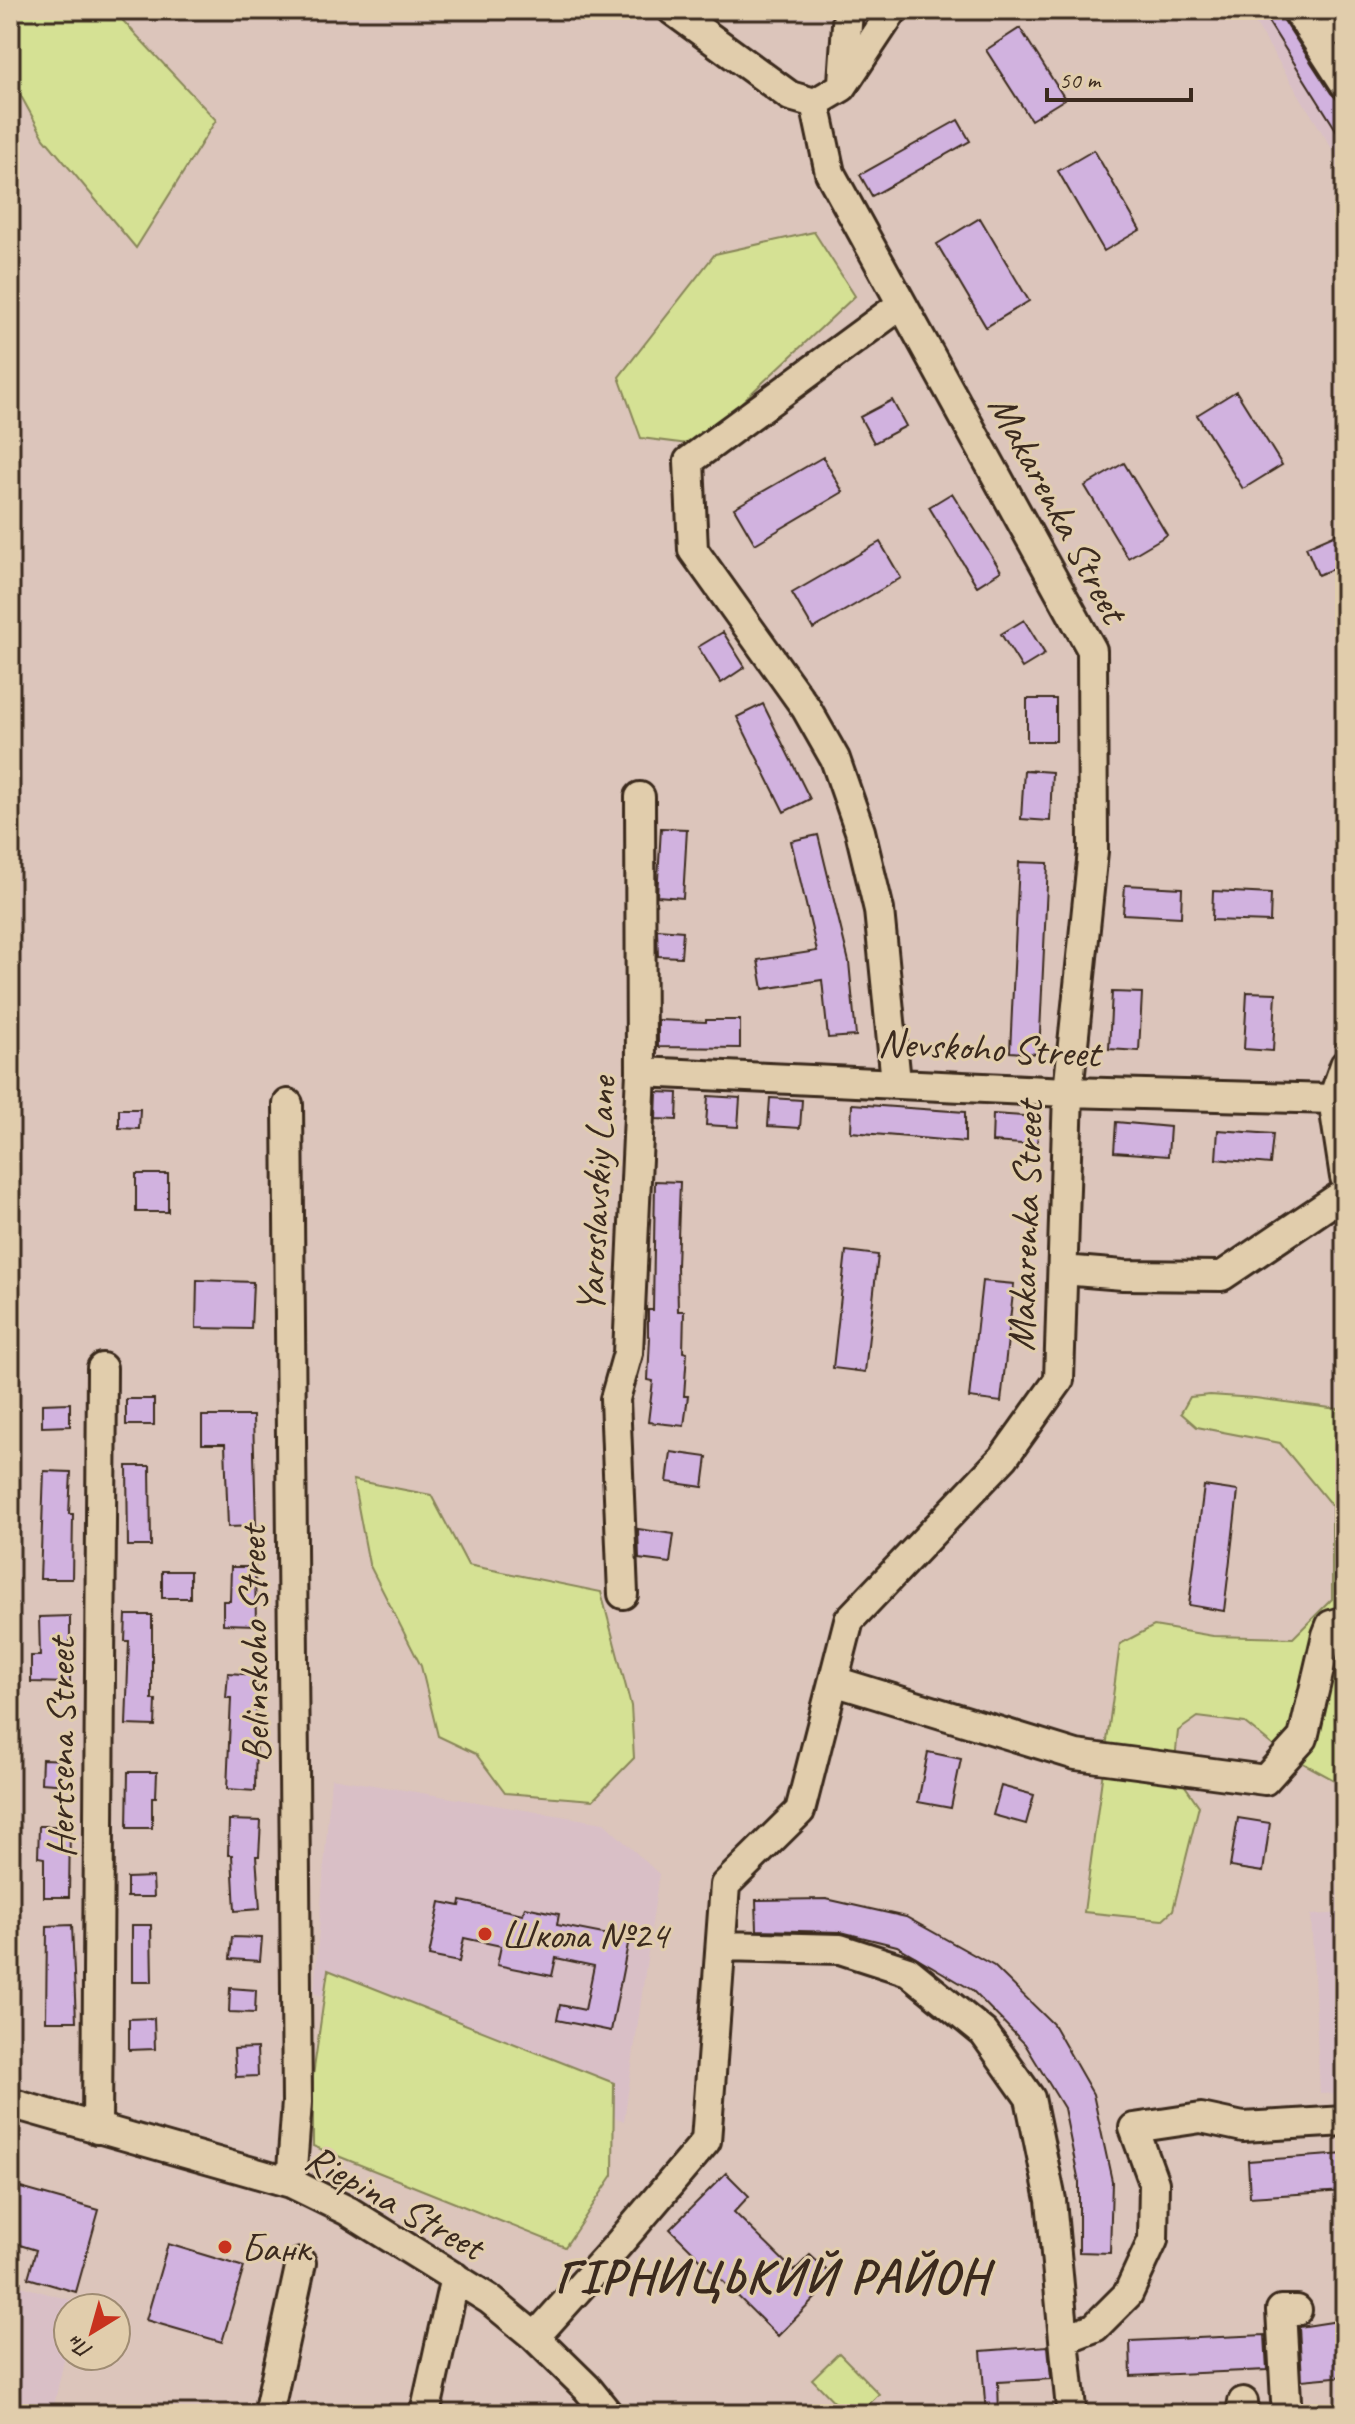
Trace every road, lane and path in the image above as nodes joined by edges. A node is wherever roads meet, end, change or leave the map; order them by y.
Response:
1 (672, 10) edge
2 (848, 10) edge
3 (893, 10) edge
4 (1297, 10) edge
5 (1345, 22) edge
6 (1317, 40) junction
7 (1345, 84) edge
8 (842, 87) junction
9 (815, 103) junction
10 (902, 304) junction
11 (640, 797) dead end
12 (1345, 1065) edge
13 (641, 1072) junction
14 (896, 1082) junction
15 (1068, 1092) junction
16 (1333, 1099) junction
17 (288, 1104) dead end
18 (1345, 1177) edge
19 (1345, 1193) edge
20 (1063, 1270) junction
21 (102, 1368) dead end
22 (623, 1594) dead end
23 (1345, 1621) edge
24 (834, 1681) junction
25 (721, 1946) junction
26 (10, 2103) edge
27 (1345, 2121) edge
28 (97, 2129) junction
29 (291, 2183) junction
30 (301, 2263) dead end
31 (455, 2277) junction
32 (1297, 2310) dead end
33 (535, 2337) junction
34 (1064, 2339) junction
35 (584, 2401) edge
36 (1286, 2401) dead end
37 (1071, 2409) dead end
38 (268, 2414) edge
39 (425, 2414) edge
40 (608, 2414) edge

1 - 9 street
2 - 8 street
3 - 8 street
4 - 6 street
5 - 6 street
6 - 7 street
8 - 9 street
9 - 10 street, Makarenka Street
10 - 14 street
10 - 15 street, Makarenka Street
11 - 13 street, Yaroslavskiy Lane
12 - 16 street
13 - 14 street, Nevskoho Street
13 - 22 street, Yaroslavskiy Lane
14 - 15 street, Nevskoho Street
15 - 16 street, Nevskoho Street
15 - 20 street, Makarenka Street
16 - 18 street
17 - 29 street, Belinskoho Street
19 - 20 street
20 - 24 street, Makarenka Street
21 - 28 street, Hertsena Street
23 - 24 street
24 - 25 street, Makarenka Street
25 - 33 street, Makarenka Street
25 - 34 street
26 - 28 street, Riepina Street
27 - 34 street
28 - 29 street, Riepina Street
29 - 31 street, Riepina Street
30 - 38 street
31 - 33 street, Riepina Street
31 - 39 street
32 - 36 street
33 - 35 street, Riepina Street
34 - 37 street
35 - 40 street, Riepina Street

